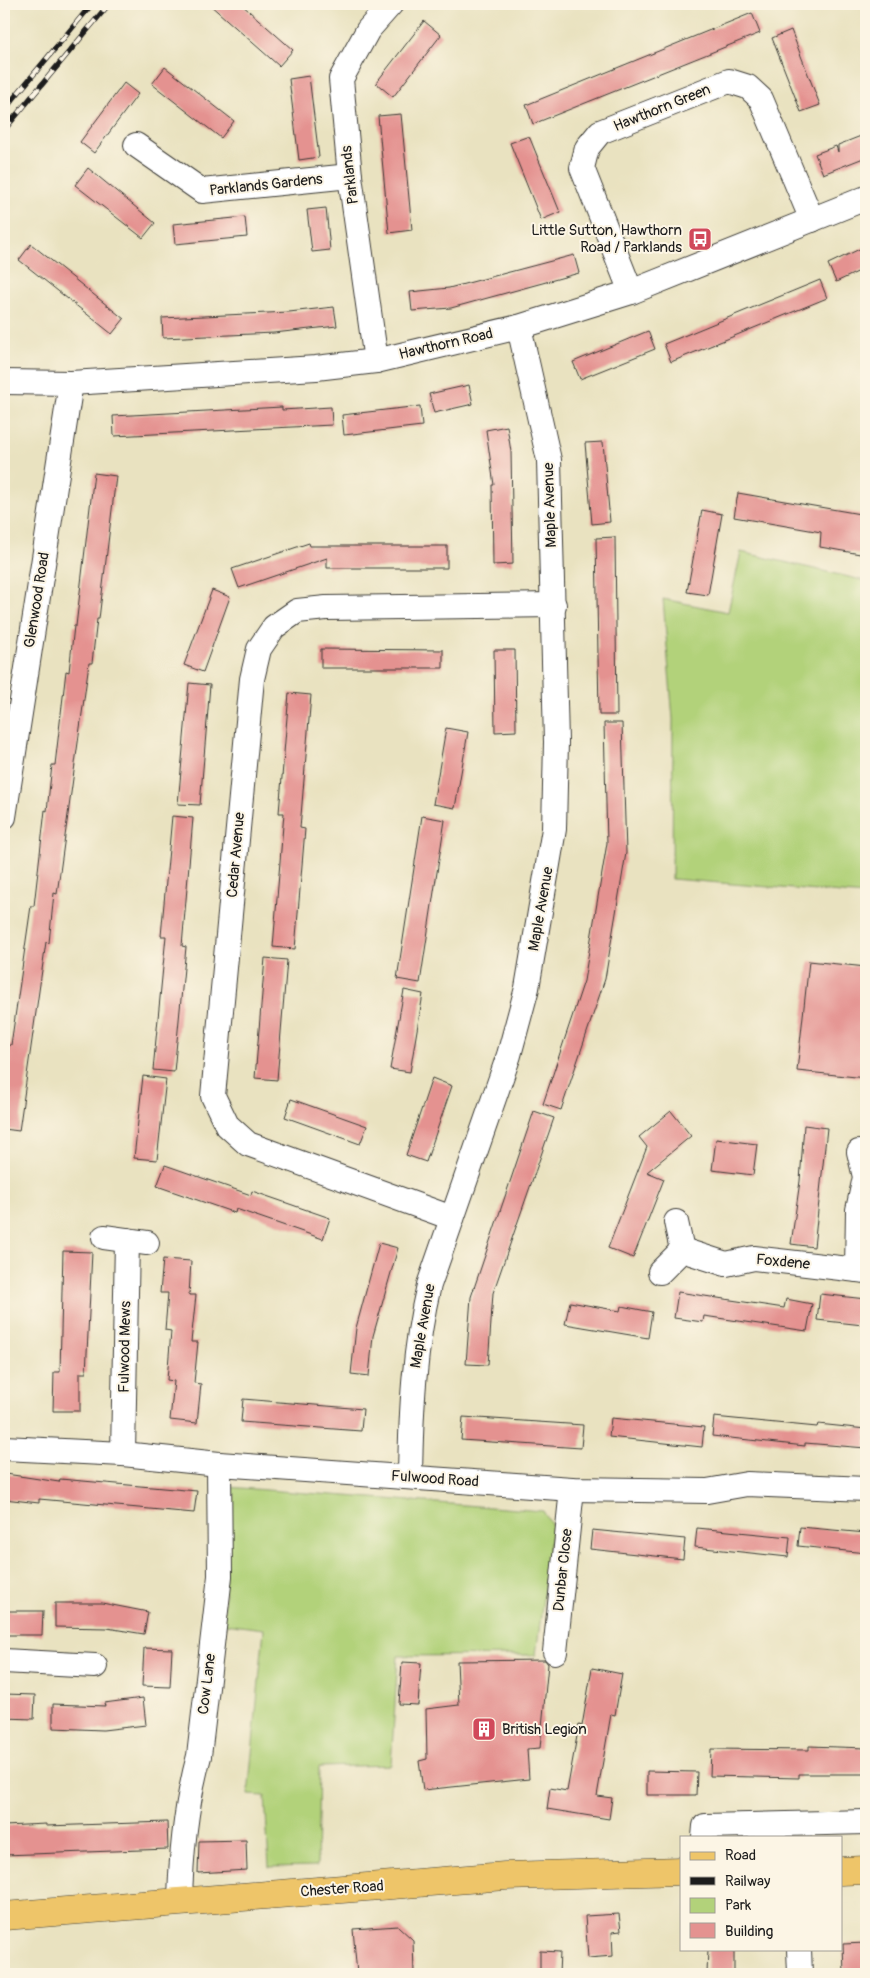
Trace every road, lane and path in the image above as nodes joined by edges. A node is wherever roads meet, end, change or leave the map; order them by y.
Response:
1 (391, 4) edge
2 (136, 144) dead end
3 (350, 176) junction
4 (866, 198) edge
5 (812, 220) junction
6 (631, 292) junction
7 (519, 327) junction
8 (376, 361) junction
9 (4, 382) edge
10 (71, 383) junction
11 (554, 605) junction
12 (4, 817) edge
13 (859, 1152) dead end
14 (452, 1218) junction
15 (676, 1222) dead end
16 (126, 1240) dead end
17 (682, 1250) junction
18 (862, 1270) edge
19 (660, 1272) dead end
20 (4, 1448) edge
21 (123, 1454) junction
22 (219, 1464) junction
23 (410, 1477) junction
24 (572, 1489) junction
25 (866, 1489) edge
26 (555, 1652) dead end
27 (4, 1661) edge
28 (96, 1666) dead end
29 (866, 1822) edge
30 (704, 1836) edge
31 (866, 1870) edge
32 (680, 1871) edge
33 (842, 1871) edge
34 (180, 1902) junction
35 (4, 1916) edge
36 (799, 1950) edge
37 (800, 1974) edge

1 - 3 street, Parklands
2 - 3 street, Parklands Gardens
3 - 8 street, Parklands
4 - 5 street, Hawthorn Road
5 - 6 street, Hawthorn Road
5 - 6 street, Hawthorn Green
6 - 7 street, Hawthorn Road
7 - 8 street, Hawthorn Road
7 - 11 street, Maple Avenue
8 - 10 street, Hawthorn Road
9 - 10 street, Hawthorn Road
10 - 12 street, Glenwood Road
11 - 14 street, Maple Avenue
11 - 14 street, Cedar Avenue
13 - 18 street, Foxdene
14 - 23 street, Maple Avenue
15 - 17 street
16 - 21 street, Fulwood Mews
17 - 18 street, Foxdene
17 - 19 street
20 - 21 street, Fulwood Road
21 - 22 street, Fulwood Road
22 - 23 street, Fulwood Road
22 - 34 street, Cow Lane
23 - 24 street, Fulwood Road
24 - 25 street, Fulwood Road
24 - 26 street, Dunbar Close
27 - 28 street
29 - 30 street
31 - 33 main road
32 - 34 main road, Chester Road
34 - 35 main road, Chester Road
36 - 37 street

